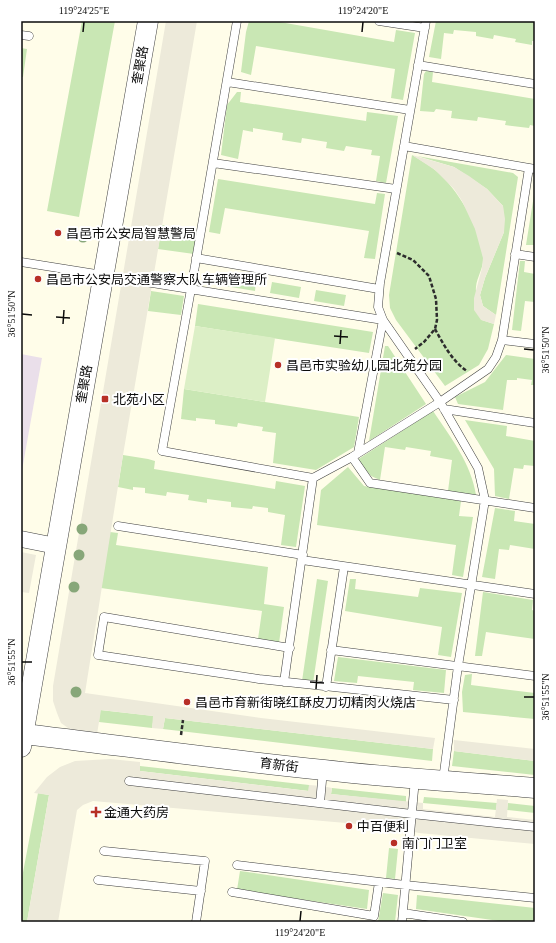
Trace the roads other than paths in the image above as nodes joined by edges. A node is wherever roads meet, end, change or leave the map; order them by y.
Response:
1 (148, 21) edge
2 (237, 21) edge
3 (378, 21) edge
4 (425, 24) edge
5 (418, 65) junction
6 (227, 82) junction
7 (535, 84) edge
8 (410, 110) junction
9 (404, 146) junction
10 (213, 163) junction
11 (532, 168) edge
12 (396, 189) junction
13 (515, 254) junction
14 (535, 257) edge
15 (196, 258) junction
16 (21, 262) edge
17 (104, 276) junction
18 (191, 289) junction
19 (379, 289) junction
20 (383, 320) junction
21 (502, 340) junction
22 (535, 344) edge
23 (442, 405) junction
24 (535, 423) edge
25 (355, 455) junction
26 (313, 478) junction
27 (485, 500) junction
28 (535, 508) edge
29 (118, 526) dead end
30 (21, 539) edge
31 (56, 546) junction
32 (302, 558) junction
33 (344, 567) junction
34 (472, 585) junction
35 (535, 594) edge
36 (290, 648) junction
37 (331, 650) junction
38 (458, 666) junction
39 (535, 676) edge
40 (284, 682) junction
41 (326, 686) junction
42 (454, 700) junction
43 (22, 741) edge
44 (323, 770) junction
45 (415, 779) junction
46 (443, 780) junction
47 (129, 781) dead end
48 (535, 788) edge
49 (320, 803) junction
50 (412, 814) junction
51 (535, 827) edge
52 (104, 851) dead end
53 (237, 865) dead end
54 (98, 880) dead end
55 (379, 882) junction
56 (405, 885) junction
57 (201, 891) junction
58 (232, 892) dead end
59 (535, 898) edge
60 (403, 913) junction
61 (196, 922) edge
62 (402, 922) edge
63 (463, 922) edge

1 - 17 street, 奎聚路
2 - 6 lane
3 - 4 lane
4 - 5 lane
5 - 7 lane
5 - 8 lane
6 - 8 lane
6 - 10 lane
8 - 9 lane
9 - 11 lane
9 - 12 lane
10 - 12 lane
10 - 15 lane
11 - 13 lane
12 - 19 lane
13 - 14 lane
13 - 21 lane
15 - 18 lane
15 - 19 lane
16 - 17 lane
17 - 18 lane
17 - 31 street, 奎聚路
18 - 20 lane
18 - 26 lane
19 - 20 lane
20 - 23 lane
20 - 25 lane
21 - 22 lane
21 - 23 lane
23 - 24 lane
23 - 25 lane
23 - 27 lane
25 - 26 lane
25 - 27 lane
26 - 32 lane
27 - 28 lane
27 - 34 lane
29 - 32 lane
30 - 31 street
31 - 43 street, 奎聚路
32 - 33 lane
32 - 36 lane
33 - 34 lane
33 - 37 lane
34 - 35 lane
34 - 38 lane
36 - 40 lane
36 - 40 lane
37 - 38 lane
37 - 41 lane
38 - 39 lane
38 - 42 lane
40 - 41 lane
41 - 42 lane
42 - 46 lane
43 - 44 street, 育新街
44 - 45 street, 育新街
44 - 49 lane
45 - 46 street, 育新街
45 - 50 lane
46 - 48 street, 育新街
47 - 49 lane
49 - 50 lane
50 - 51 lane
50 - 56 lane
52 - 57 lane
53 - 55 lane
54 - 57 lane
55 - 56 lane
55 - 58 lane
56 - 59 lane
56 - 60 lane
57 - 61 lane
60 - 62 lane
60 - 63 lane

